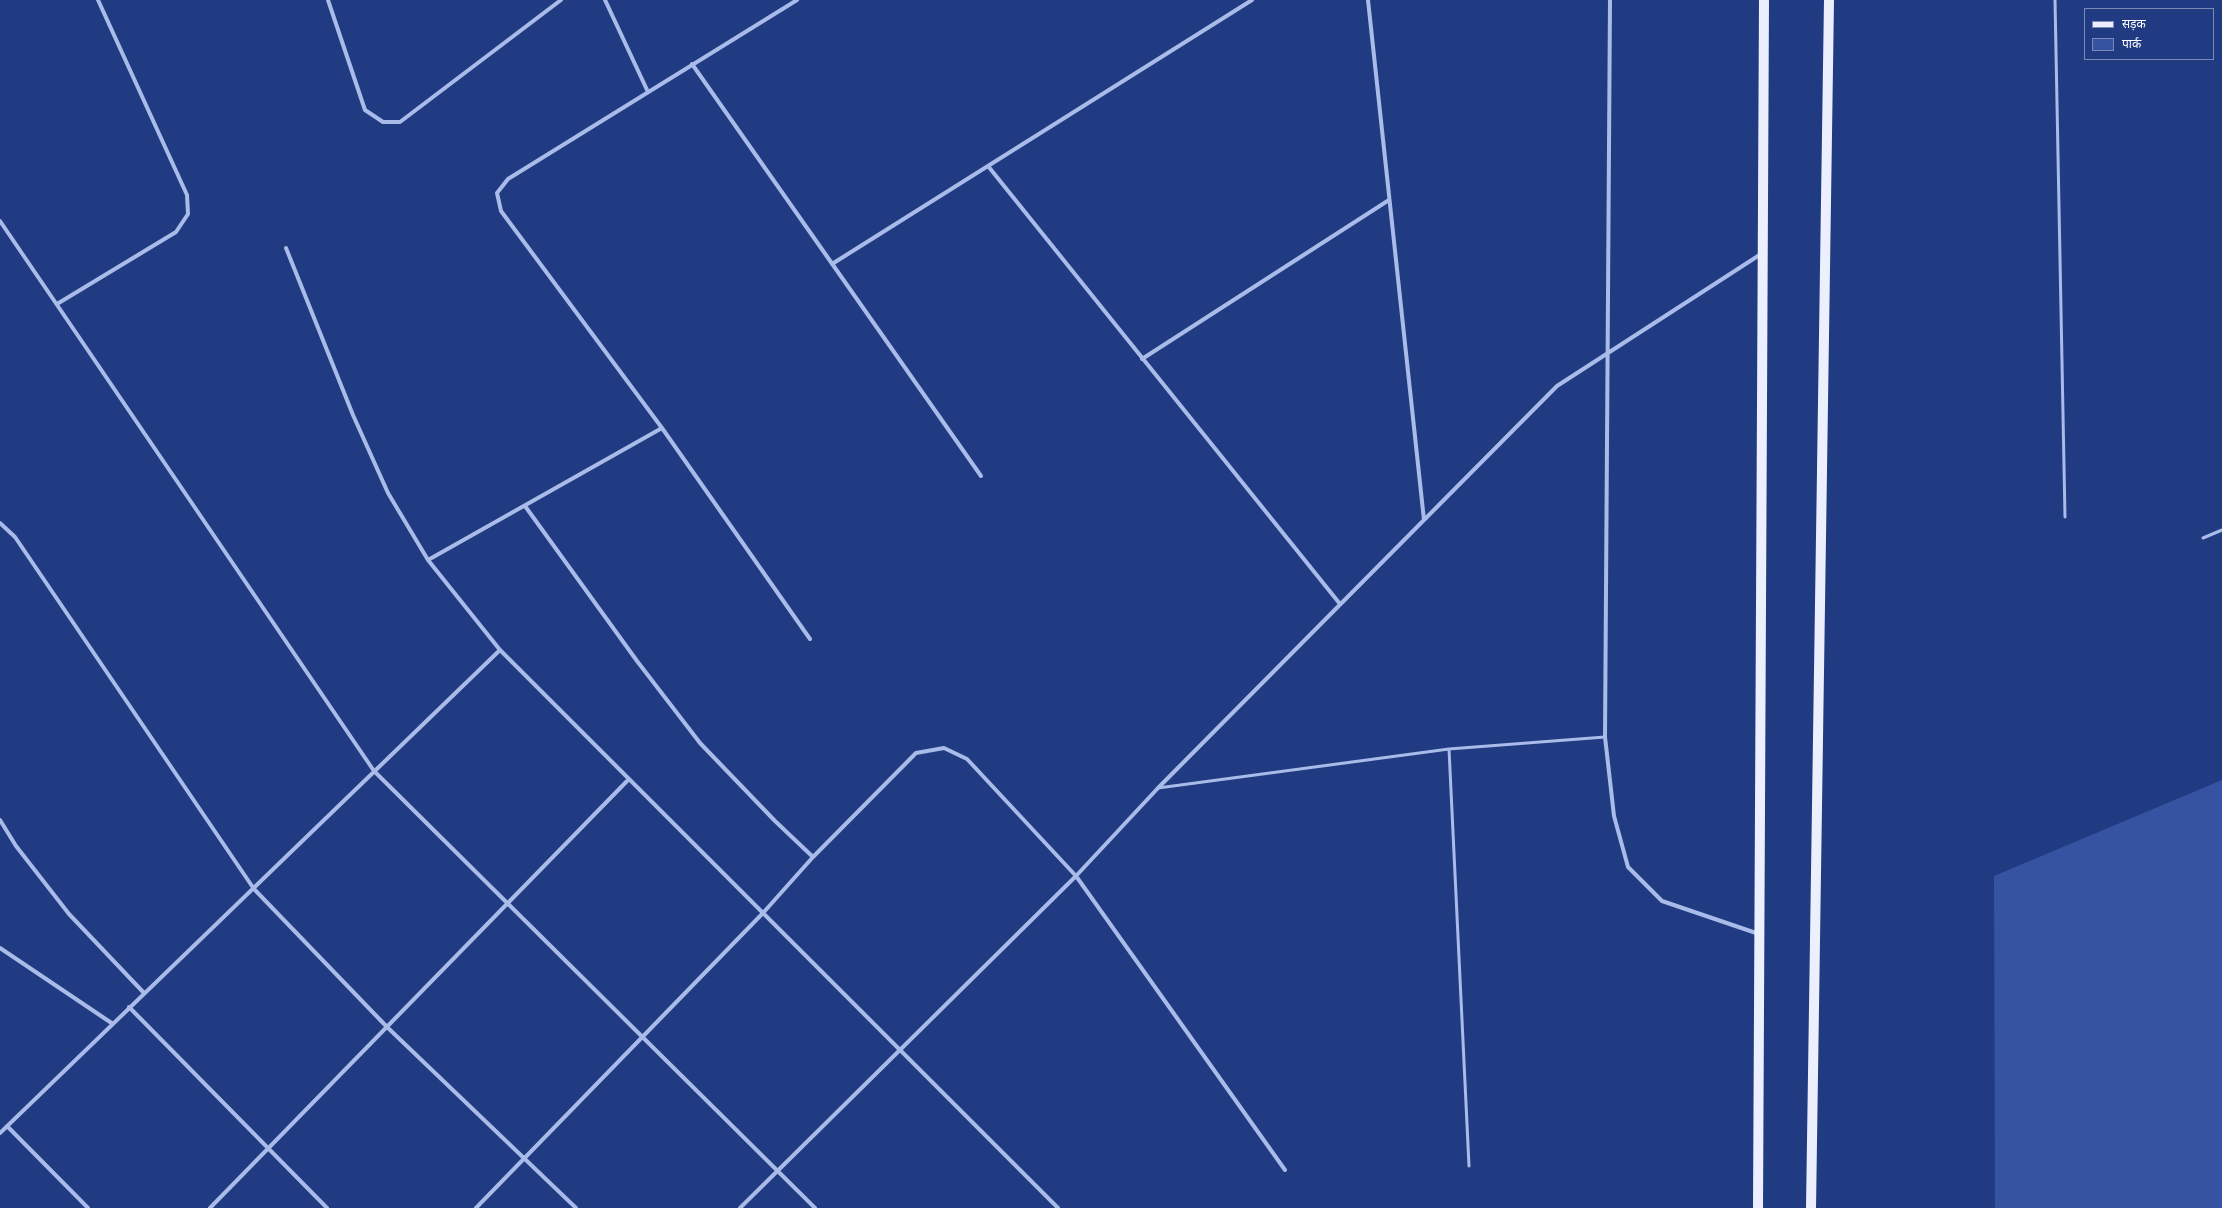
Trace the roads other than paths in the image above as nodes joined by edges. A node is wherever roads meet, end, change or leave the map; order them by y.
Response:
1 (98, 0) edge
2 (328, 0) edge
3 (561, 0) edge
4 (605, 0) edge
5 (797, 0) edge
6 (1252, 0) edge
7 (1368, 0) edge
8 (1610, 0) edge
9 (1764, 0) edge
10 (1828, 0) edge
11 (2055, 0) edge
12 (692, 64) junction
13 (648, 92) junction
14 (988, 166) junction
15 (1390, 200) junction
16 (0, 222) edge
17 (286, 248) dead end
18 (1763, 252) junction
19 (832, 264) junction
20 (57, 304) junction
21 (1608, 353) junction
22 (1142, 359) junction
23 (662, 428) junction
24 (981, 476) dead end
25 (525, 506) junction
26 (2065, 517) dead end
27 (1424, 520) junction
28 (0, 523) edge
29 (2222, 530) edge
30 (2203, 538) dead end
31 (428, 560) junction
32 (1340, 604) junction
33 (810, 639) dead end
34 (500, 650) junction
35 (1605, 737) junction
36 (1449, 749) junction
37 (374, 772) junction
38 (629, 779) junction
39 (1158, 788) junction
40 (0, 820) edge
41 (813, 857) junction
42 (1076, 876) junction
43 (254, 889) junction
44 (507, 903) junction
45 (763, 913) junction
46 (1759, 934) junction
47 (0, 948) edge
48 (144, 994) junction
49 (129, 1007) junction
50 (113, 1024) junction
51 (387, 1027) junction
52 (642, 1037) junction
53 (900, 1049) junction
54 (7, 1126) junction
55 (0, 1133) edge
56 (269, 1148) junction
57 (524, 1158) junction
58 (1469, 1166) dead end
59 (1285, 1170) dead end
60 (778, 1171) junction
61 (1757, 1206) edge
62 (1812, 1206) edge
63 (88, 1208) edge
64 (210, 1208) edge
65 (327, 1208) edge
66 (476, 1208) edge
67 (576, 1208) edge
68 (740, 1208) edge
69 (815, 1208) edge
70 (1058, 1208) edge

1 - 20 street
2 - 3 street
4 - 13 street
5 - 12 street
6 - 14 street
7 - 15 street
8 - 21 street
9 - 18 main road
10 - 62 main road
11 - 26 lane
12 - 13 street
12 - 19 street
13 - 23 street
14 - 19 street
14 - 22 street
15 - 22 street
15 - 27 street
16 - 20 street
17 - 31 street
18 - 21 street
18 - 46 main road
19 - 24 street
20 - 37 street
21 - 27 street
21 - 35 street
22 - 32 street
23 - 25 street
23 - 33 street
25 - 31 street
25 - 41 street
27 - 32 street
28 - 43 street
29 - 30 lane
31 - 34 street
32 - 39 street
34 - 37 street
34 - 38 street
35 - 36 lane
35 - 46 street
36 - 39 lane
36 - 58 lane
37 - 43 street
37 - 44 street
38 - 44 street
38 - 45 street
39 - 42 street
40 - 48 street
41 - 42 street
41 - 45 street
42 - 53 street
42 - 59 street
43 - 48 street
43 - 51 street
44 - 51 street
44 - 52 street
45 - 52 street
45 - 53 street
46 - 61 main road
47 - 50 street
48 - 49 street
49 - 50 street
49 - 56 street
50 - 54 street
51 - 56 street
51 - 57 street
52 - 57 street
52 - 60 street
53 - 60 street
53 - 70 street
54 - 55 street
54 - 63 street
56 - 64 street
56 - 65 street
57 - 66 street
57 - 67 street
60 - 68 street
60 - 69 street

